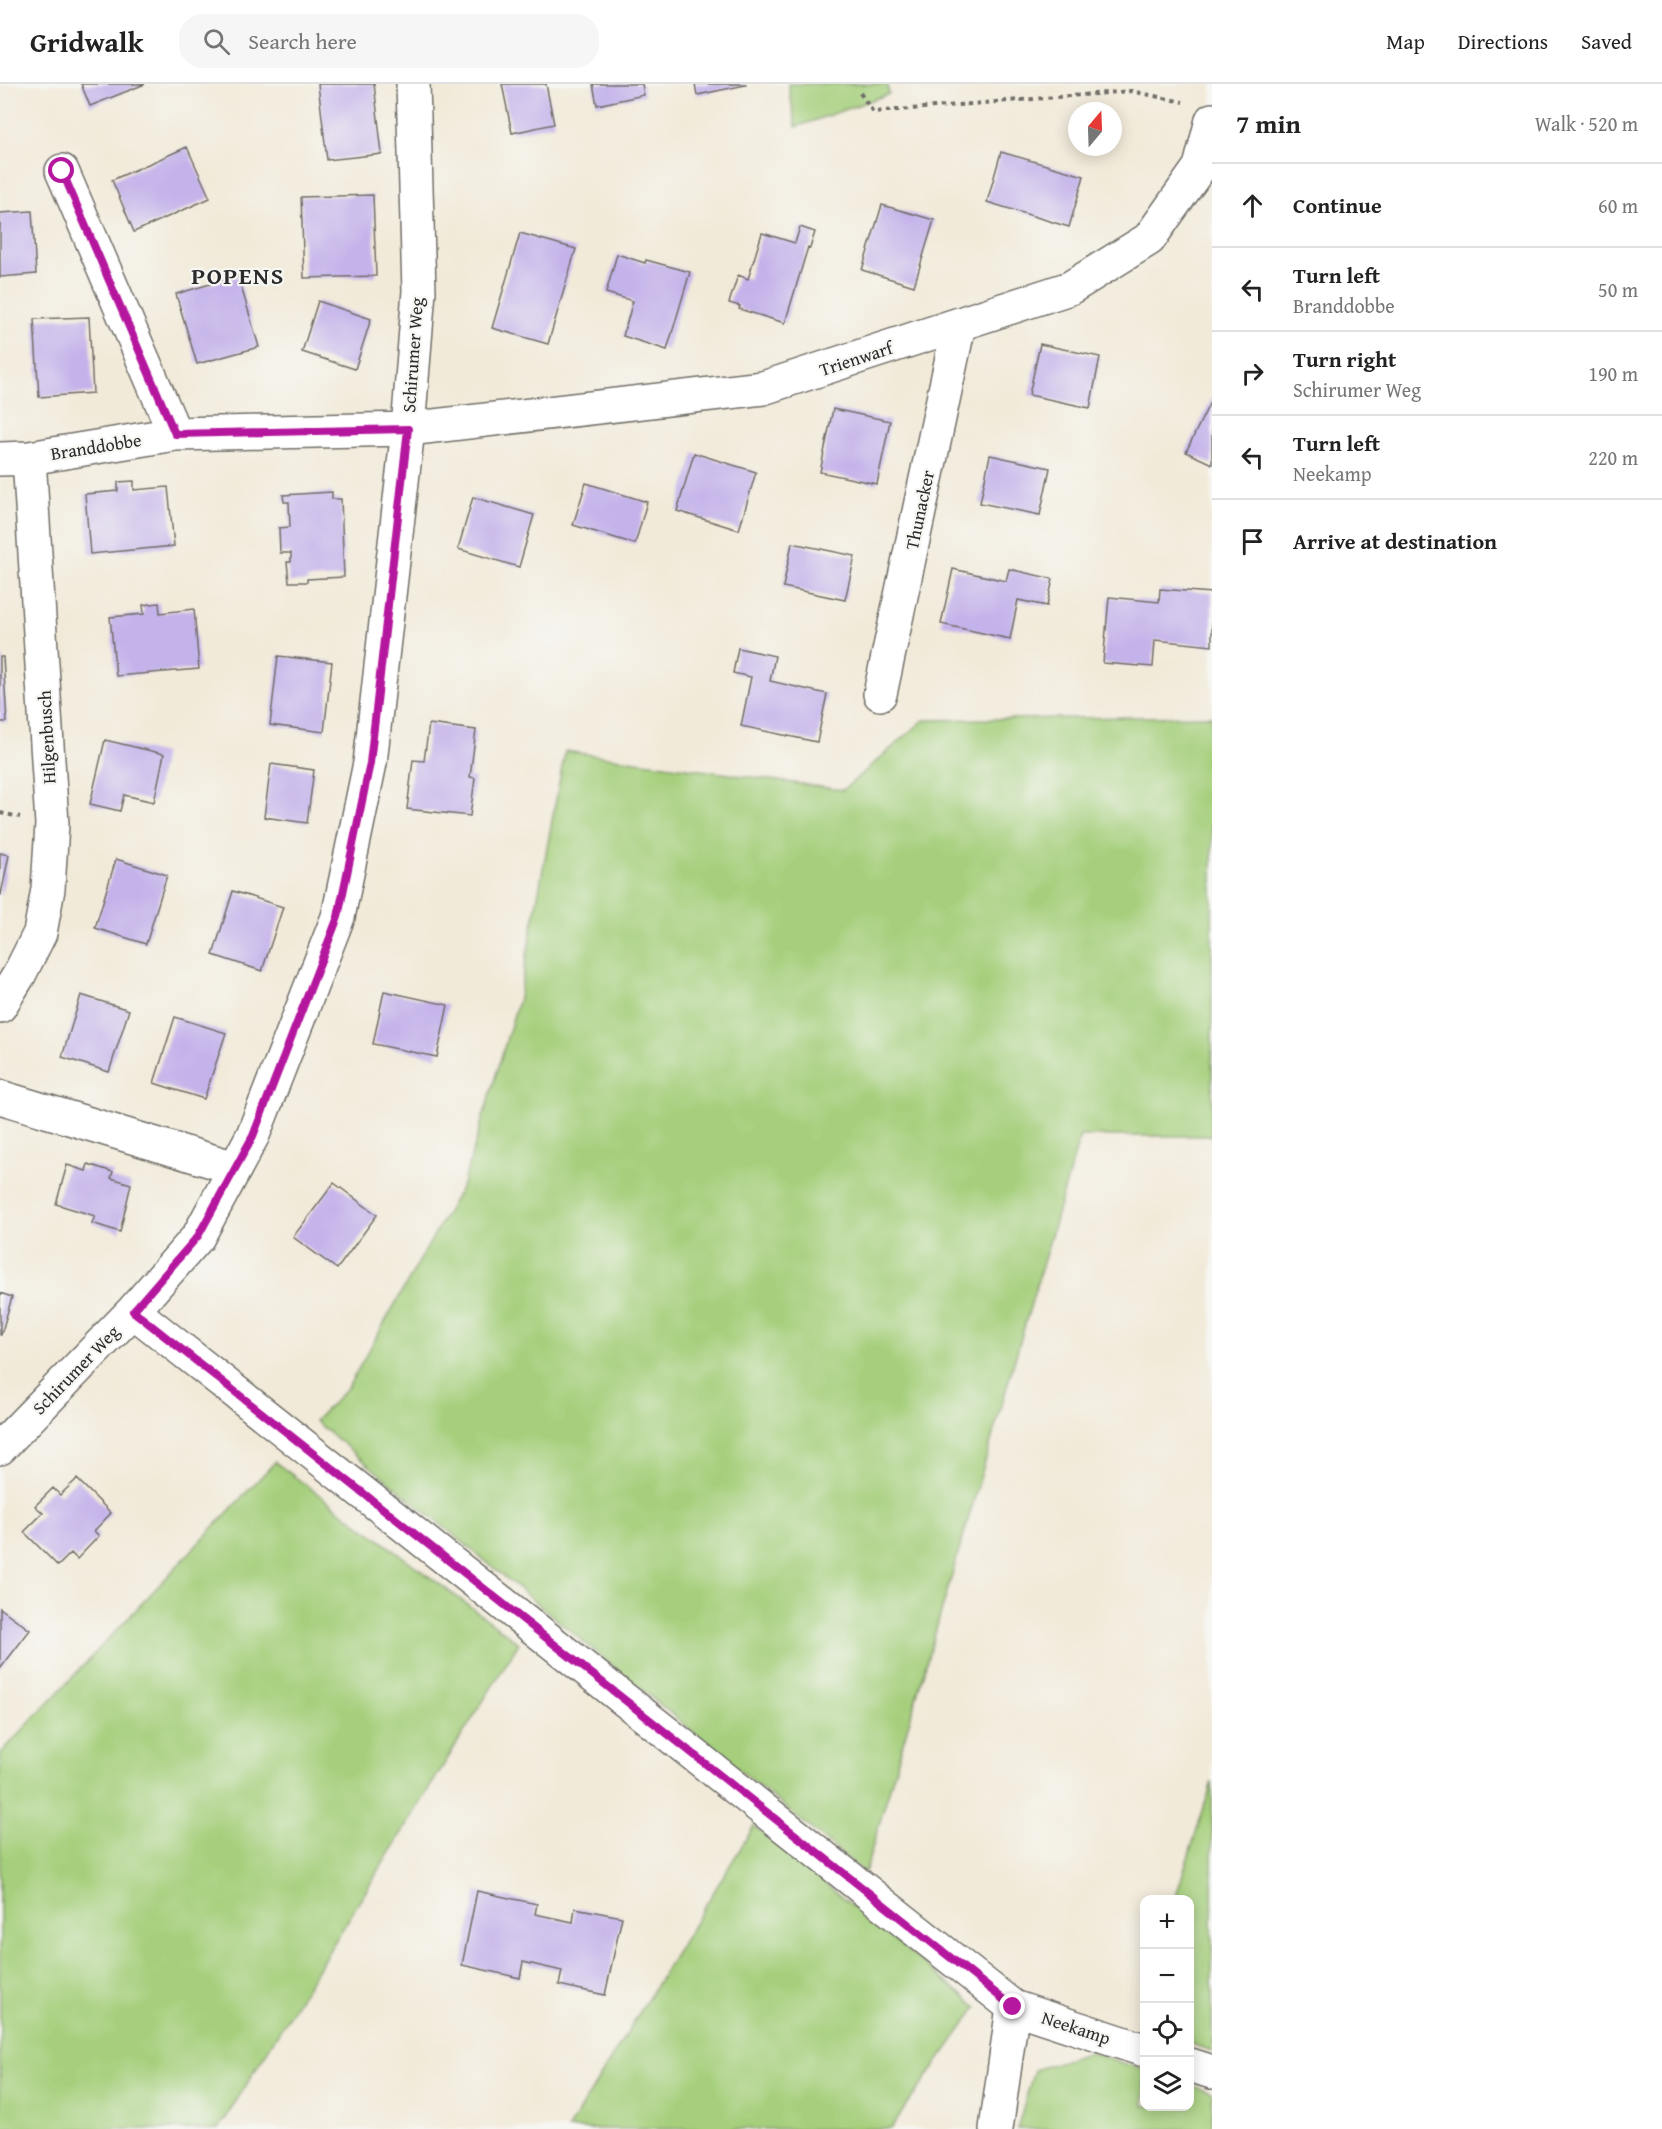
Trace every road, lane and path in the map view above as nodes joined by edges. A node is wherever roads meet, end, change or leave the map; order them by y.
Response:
1 (413, 84) edge
2 (860, 93) dead end
3 (1202, 113) edge
4 (62, 171) dead end
5 (959, 326) junction
6 (408, 429) junction
7 (175, 434) junction
8 (15, 458) edge
9 (880, 694) dead end
10 (0, 1006) edge
11 (0, 1097) edge
12 (235, 1168) junction
13 (133, 1311) junction
14 (0, 1448) edge
15 (1013, 2007) junction
16 (1140, 2049) edge
17 (1194, 2066) edge
18 (1212, 2072) edge
19 (996, 2129) edge

1 - 6 street, Schirumer Weg
2 - 3 path
3 - 5 street, Trienwarf
4 - 7 street
5 - 6 street, Trienwarf
5 - 9 street, Thunacker
6 - 7 street, Branddobbe
6 - 12 street, Schirumer Weg
7 - 8 street, Branddobbe
8 - 10 street, Hilgenbusch
11 - 12 street
12 - 13 street, Schirumer Weg
13 - 14 street, Schirumer Weg
13 - 15 street, Neekamp
15 - 16 street, Neekamp
15 - 19 street
17 - 18 street

